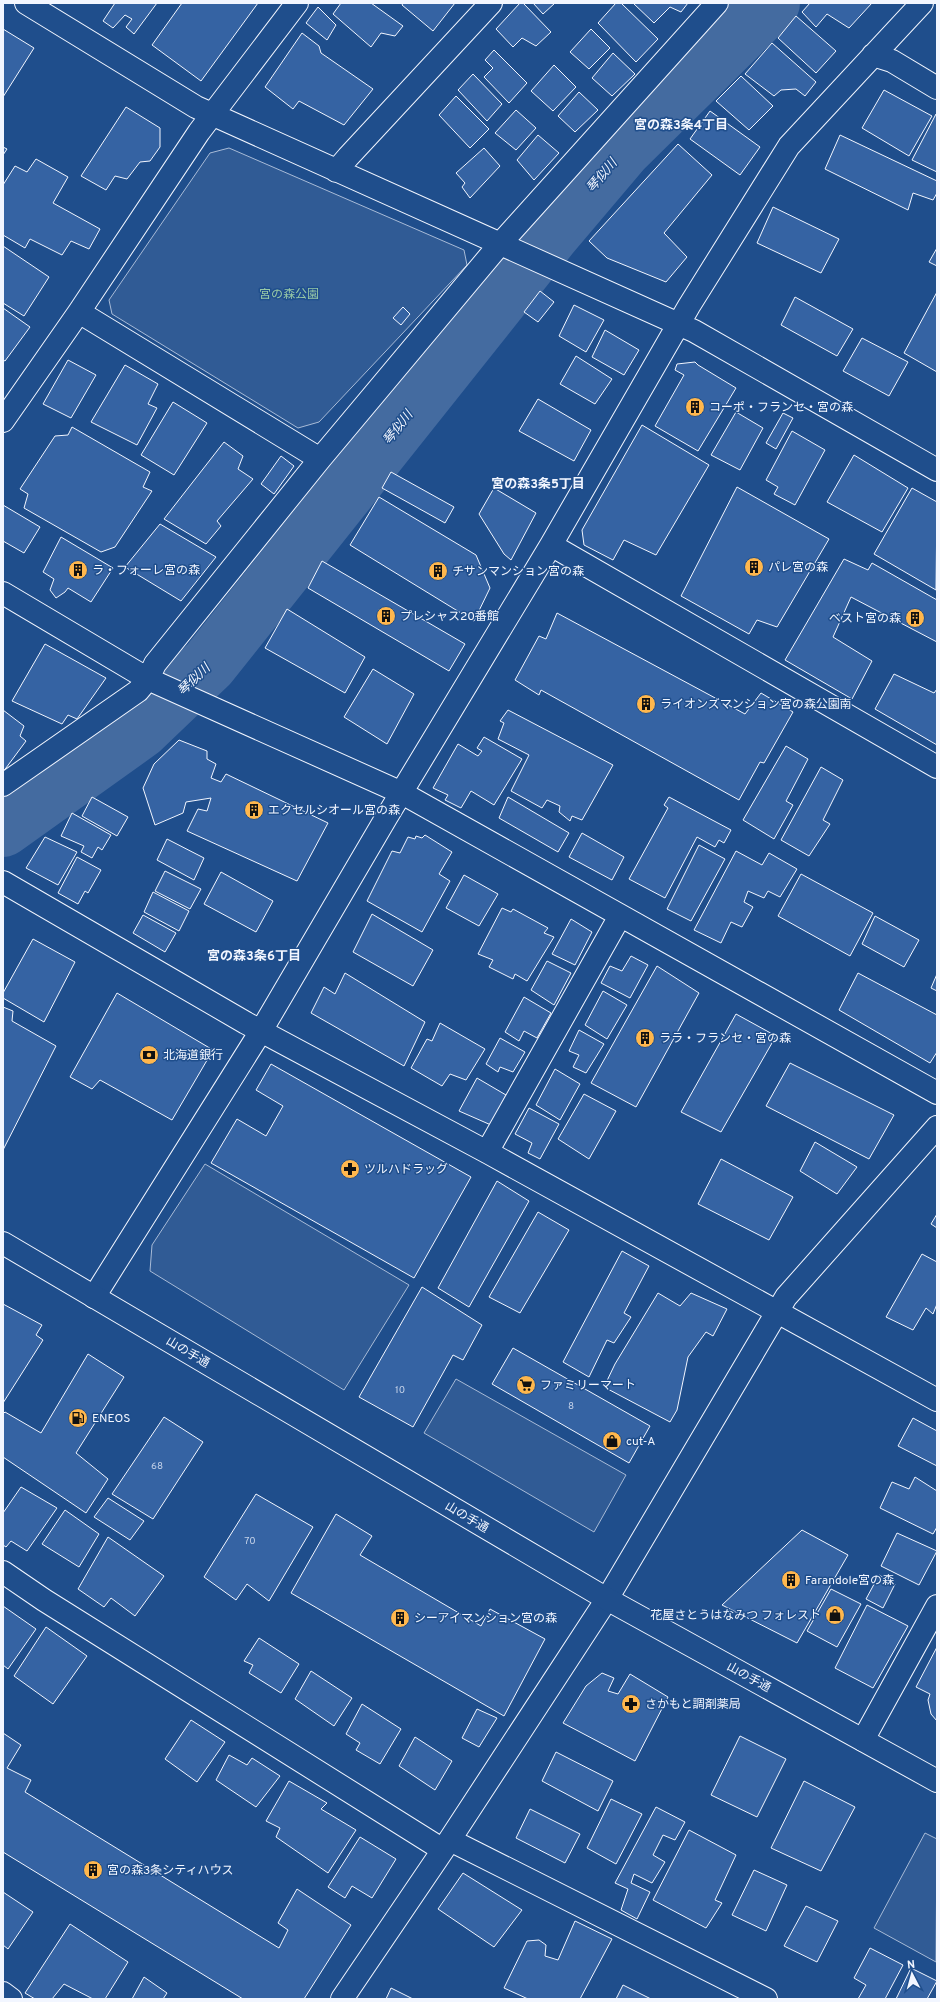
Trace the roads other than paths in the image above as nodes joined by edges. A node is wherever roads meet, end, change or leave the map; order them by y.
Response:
1 (26, 3) edge
2 (296, 3) edge
3 (492, 3) edge
4 (717, 3) edge
5 (922, 3) edge
6 (873, 55) junction
7 (937, 88) edge
8 (212, 115) junction
9 (336, 171) junction
10 (508, 248) junction
11 (79, 312) junction
12 (678, 324) junction
13 (3, 421) edge
14 (320, 459) junction
15 (937, 470) edge
16 (552, 544) junction
17 (3, 593) edge
18 (153, 681) junction
19 (937, 767) edge
20 (3, 785) edge
21 (402, 793) junction
22 (3, 882) edge
23 (620, 916) junction
24 (261, 1031) junction
25 (937, 1093) edge
26 (937, 1127) edge
27 (487, 1152) junction
28 (3, 1243) edge
29 (94, 1297) junction
30 (776, 1312) junction
31 (937, 1400) edge
32 (3, 1572) edge
33 (607, 1599) junction
34 (937, 1606) edge
35 (863, 1740) junction
36 (937, 1781) edge
37 (446, 1845) junction
38 (3, 1993) edge
39 (11, 1999) edge
40 (342, 1999) edge
41 (766, 1999) edge

1 - 8 street
2 - 8 street
3 - 9 street
4 - 10 street
5 - 6 street
6 - 7 street
6 - 12 street
8 - 9 street
8 - 11 street
9 - 10 street
10 - 12 street
10 - 14 street
11 - 13 street
11 - 14 street
12 - 15 street
12 - 16 street
14 - 18 street
16 - 19 street
16 - 21 street
17 - 18 street
18 - 20 street
18 - 21 street
21 - 23 street
21 - 24 street
22 - 24 street
23 - 25 street
23 - 27 street
24 - 27 street
24 - 29 street
26 - 30 street
27 - 30 street
28 - 29 street, 山の手通
29 - 33 street, 山の手通
30 - 31 street
30 - 33 street
32 - 37 street
33 - 35 street, 山の手通
33 - 37 street
34 - 35 street
35 - 36 street, 山の手通
37 - 40 street
37 - 41 street
38 - 39 street

